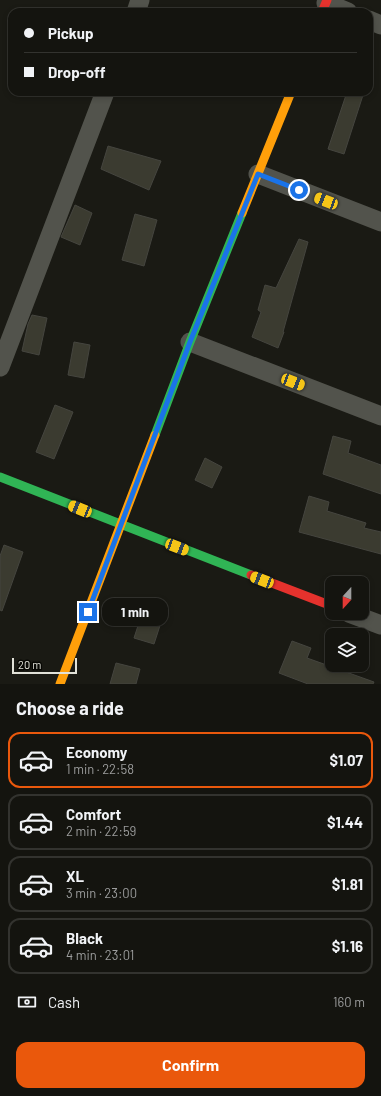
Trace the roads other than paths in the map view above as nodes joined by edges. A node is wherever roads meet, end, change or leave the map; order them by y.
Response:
1 (325, 5) edge
2 (335, 8) edge
3 (103, 96) edge
4 (289, 96) edge
5 (258, 174) junction
6 (381, 222) edge
7 (190, 342) junction
8 (0, 367) edge
9 (381, 416) edge
10 (0, 477) edge
11 (121, 525) junction
12 (325, 603) edge
13 (368, 620) edge
14 (381, 625) edge
15 (60, 684) edge

1 - 2 street
3 - 8 street
4 - 5 street
5 - 6 street
5 - 7 street
7 - 9 street
7 - 11 street
10 - 11 street
11 - 12 street
11 - 15 street
13 - 14 street

